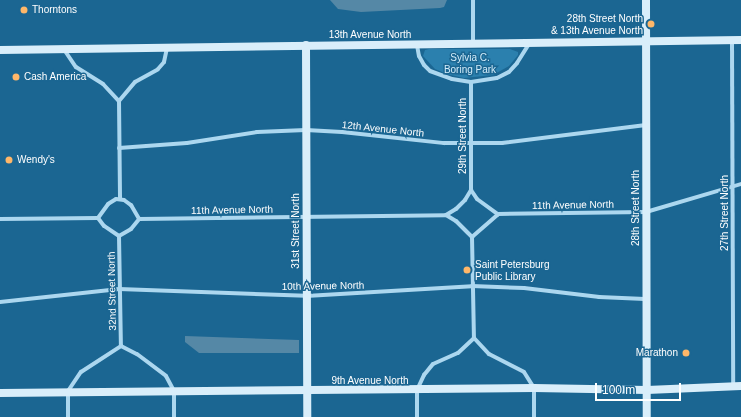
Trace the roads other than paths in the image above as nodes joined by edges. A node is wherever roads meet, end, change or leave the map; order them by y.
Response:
1 (474, 0) edge
2 (646, 0) edge
3 (737, 40) edge
4 (646, 41) junction
5 (530, 43) junction
6 (473, 44) junction
7 (306, 45) junction
8 (417, 45) junction
9 (167, 47) junction
10 (62, 48) junction
11 (0, 50) edge
12 (471, 82) junction
13 (118, 101) junction
14 (646, 125) junction
15 (306, 130) junction
16 (471, 144) junction
17 (119, 148) junction
18 (741, 184) edge
19 (734, 186) junction
20 (471, 190) junction
21 (120, 198) junction
22 (646, 212) junction
23 (498, 214) junction
24 (446, 215) junction
25 (306, 217) junction
26 (98, 218) junction
27 (139, 218) junction
28 (0, 220) edge
29 (119, 236) junction
30 (472, 237) junction
31 (472, 286) junction
32 (119, 289) junction
33 (306, 296) junction
34 (645, 299) junction
35 (0, 302) edge
36 (474, 338) junction
37 (121, 346) junction
38 (737, 386) edge
39 (534, 388) junction
40 (417, 390) junction
41 (647, 390) junction
42 (68, 391) junction
43 (174, 391) junction
44 (306, 391) junction
45 (0, 393) edge
46 (68, 417) edge
47 (174, 417) edge
48 (306, 417) edge
49 (417, 417) edge
50 (534, 417) edge
51 (647, 417) edge

1 - 6 street
2 - 4 street, 28th Street North
3 - 4 street, 13th Avenue North
3 - 19 street, 27th Street North
4 - 5 street, 13th Avenue North
4 - 14 street, 28th Street North
5 - 6 street, 13th Avenue North
5 - 12 street
6 - 8 street, 13th Avenue North
7 - 8 street, 13th Avenue North
7 - 9 street, 13th Avenue North
7 - 15 street, 31st Street North
8 - 12 street
9 - 10 street, 13th Avenue North
9 - 13 street
10 - 11 street, 13th Avenue North
10 - 13 street
12 - 16 street, 29th Street North
13 - 17 street
14 - 16 street, 12th Avenue North
14 - 22 street, 28th Street North
15 - 16 street, 12th Avenue North
15 - 17 street, 12th Avenue North
15 - 25 street, 31st Street North
16 - 20 street, 29th Street North
17 - 21 street
18 - 19 street, 11th Avenue North
19 - 22 street, 11th Avenue North
19 - 38 street, 27th Street North
20 - 23 street
20 - 24 street
21 - 26 street
21 - 27 street
22 - 23 street, 11th Avenue North
22 - 34 street, 28th Street North
23 - 30 street
24 - 25 street, 11th Avenue North
24 - 30 street
25 - 27 street, 11th Avenue North
25 - 33 street, 31st Street North
26 - 28 street
26 - 29 street
27 - 29 street
29 - 32 street, 32nd Street North
30 - 31 street
31 - 33 street, 10th Avenue North
31 - 34 street, 10th Avenue North
31 - 36 street
32 - 33 street, 10th Avenue North
32 - 35 street, 10th Avenue North
32 - 37 street, 32nd Street North
33 - 44 street, 31st Street North
34 - 41 street, 28th Street North
36 - 39 street
36 - 40 street
37 - 42 street
37 - 43 street
38 - 41 street, 9th Avenue North
39 - 40 street, 9th Avenue North
39 - 41 street, 9th Avenue North
39 - 50 street
40 - 44 street, 9th Avenue North
40 - 49 street
41 - 51 street, 28th Street North
42 - 43 street, 9th Avenue North
42 - 45 street, 9th Avenue North
42 - 46 street
43 - 44 street, 9th Avenue North
43 - 47 street
44 - 48 street, 31st Street North

